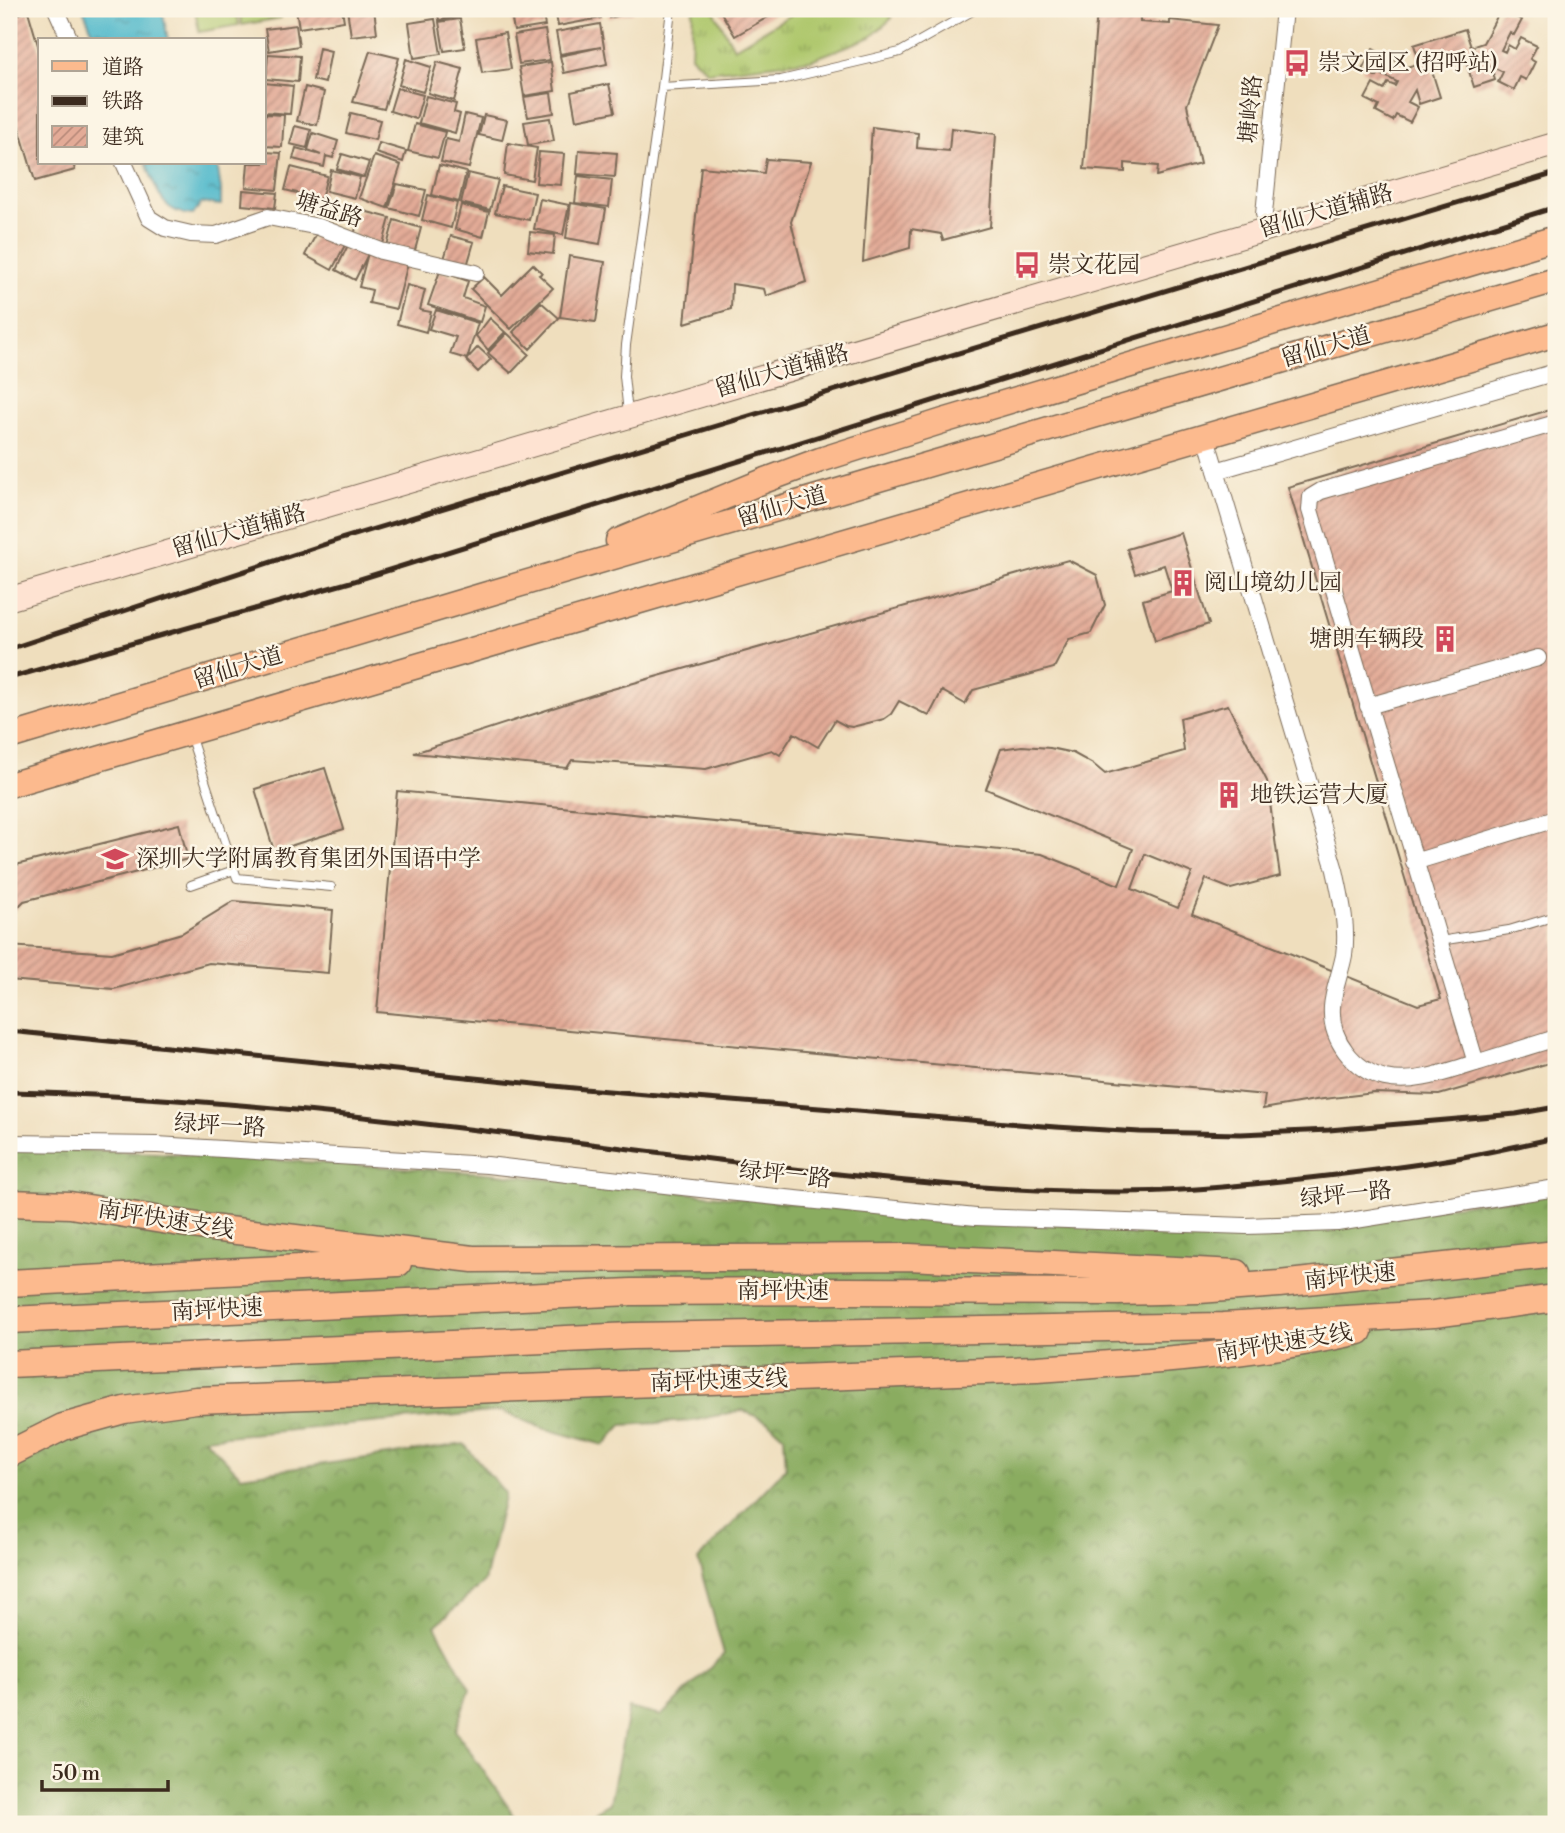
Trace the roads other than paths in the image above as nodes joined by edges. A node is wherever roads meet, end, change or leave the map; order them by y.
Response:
1 (56, 9) edge
2 (671, 9) edge
3 (976, 9) edge
4 (1284, 9) edge
5 (69, 38) edge
6 (662, 87) junction
7 (1556, 128) edge
8 (1556, 144) edge
9 (124, 164) edge
10 (1264, 214) junction
11 (1556, 238) edge
12 (476, 273) dead end
13 (1556, 280) edge
14 (1556, 334) edge
15 (1556, 372) edge
16 (627, 409) junction
17 (1556, 423) edge
18 (1206, 437) junction
19 (1216, 471) junction
20 (9, 583) edge
21 (484, 595) junction
22 (9, 599) edge
23 (1538, 658) dead end
24 (1368, 706) junction
25 (189, 732) junction
26 (9, 737) edge
27 (51, 772) junction
28 (9, 785) edge
29 (9, 791) edge
30 (1556, 819) edge
31 (1414, 862) junction
32 (234, 870) junction
33 (191, 885) dead end
34 (331, 887) dead end
35 (1556, 916) edge
36 (1438, 941) junction
37 (1556, 1038) edge
38 (1476, 1063) junction
39 (9, 1143) edge
40 (1556, 1188) edge
41 (9, 1203) edge
42 (1556, 1254) edge
43 (473, 1259) junction
44 (1371, 1275) junction
45 (9, 1283) edge
46 (1556, 1298) edge
47 (1434, 1314) junction
48 (9, 1320) edge
49 (9, 1364) edge
50 (9, 1454) edge

1 - 5 street
2 - 6 lane
3 - 6 lane
4 - 10 street, 塘岭路
6 - 16 lane
7 - 10 main road, 留仙大道辅路
8 - 16 main road, 留仙大道辅路
9 - 12 street, 塘益路
10 - 16 main road, 留仙大道辅路
11 - 21 main road
13 - 21 main road, 留仙大道
14 - 18 main road, 留仙大道
15 - 19 street
16 - 20 main road, 留仙大道辅路
16 - 22 main road, 留仙大道辅路
17 - 24 street
18 - 19 street
18 - 25 main road, 留仙大道
19 - 38 street
21 - 26 main road, 留仙大道
23 - 24 street
24 - 31 street
25 - 27 main road, 留仙大道
25 - 32 lane
27 - 28 main road, 留仙大道
27 - 29 main road
30 - 31 street
31 - 36 street
32 - 33 lane
32 - 34 lane
35 - 36 lane
36 - 38 street
37 - 38 street
39 - 40 street, 绿坪一路
41 - 43 highway, 南坪快速支线
42 - 44 highway, 南坪快速
43 - 44 highway, 南坪快速支线
43 - 45 highway
44 - 48 highway, 南坪快速
46 - 47 highway, 南坪快速
47 - 49 highway, 南坪快速
47 - 50 highway, 南坪快速支线

